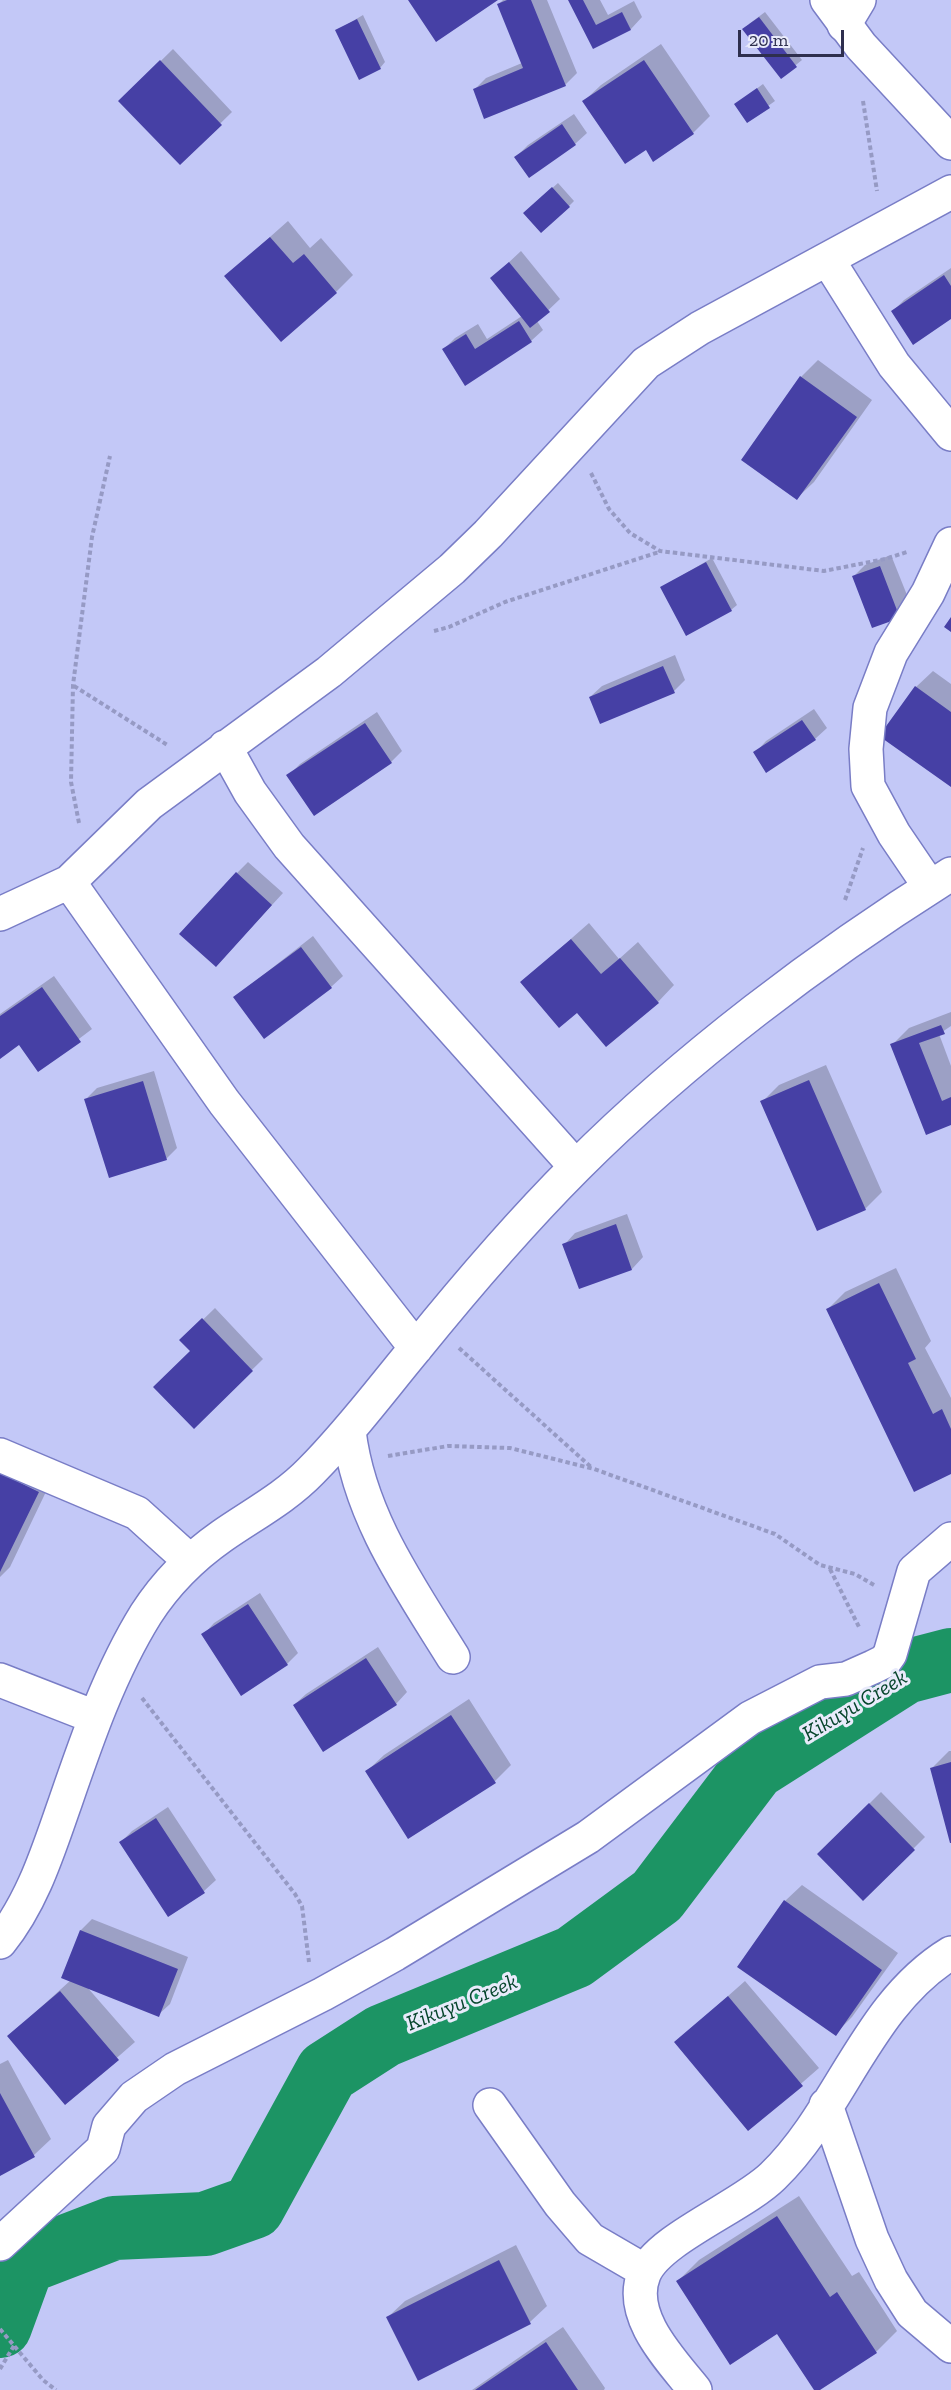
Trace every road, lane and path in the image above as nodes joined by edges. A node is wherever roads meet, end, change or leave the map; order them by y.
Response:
1 (848, 18) edge
2 (951, 143) edge
3 (951, 192) edge
4 (883, 229) junction
5 (828, 260) junction
6 (951, 434) edge
7 (574, 440) junction
8 (110, 456) dead end
9 (951, 544) edge
10 (918, 549) dead end
11 (660, 551) junction
12 (430, 632) dead end
13 (73, 685) junction
14 (215, 755) junction
15 (878, 805) junction
16 (80, 870) junction
17 (941, 880) edge
18 (843, 907) dead end
19 (0, 914) edge
20 (576, 1167) junction
21 (426, 1336) junction
22 (351, 1447) junction
23 (0, 1455) edge
24 (594, 1469) junction
25 (951, 1539) edge
26 (190, 1561) junction
27 (830, 1568) junction
28 (906, 1602) junction
29 (453, 1657) dead end
30 (873, 1667) junction
31 (118, 1670) junction
32 (0, 1680) edge
33 (95, 1717) junction
34 (0, 1942) edge
35 (951, 1953) edge
36 (323, 1994) junction
37 (490, 2105) dead end
38 (826, 2105) junction
39 (0, 2244) edge
40 (645, 2271) junction
41 (0, 2329) edge
42 (15, 2344) junction
43 (951, 2346) edge
44 (0, 2370) edge
45 (56, 2390) edge
46 (695, 2390) edge

1 - 2 street
1 - 4 path
3 - 4 street
4 - 5 street
5 - 6 street
5 - 7 street
7 - 11 path
7 - 14 street
8 - 13 path
9 - 15 street
10 - 11 path
11 - 12 path
13 - 14 path
13 - 16 path
14 - 16 street
14 - 20 street
15 - 17 street
15 - 18 path
16 - 19 street
16 - 21 street
17 - 20 street
20 - 21 street
21 - 22 street
21 - 24 path
22 - 24 path
22 - 26 street
22 - 29 street
23 - 26 street
24 - 27 path
25 - 28 street
26 - 31 street
27 - 28 path
27 - 30 path
28 - 30 street
30 - 36 street
31 - 33 street
31 - 36 path
32 - 33 street
33 - 34 street
35 - 38 street
36 - 39 street
37 - 40 street
38 - 40 street
38 - 43 street
40 - 46 street
41 - 42 path
42 - 44 path
42 - 45 path

